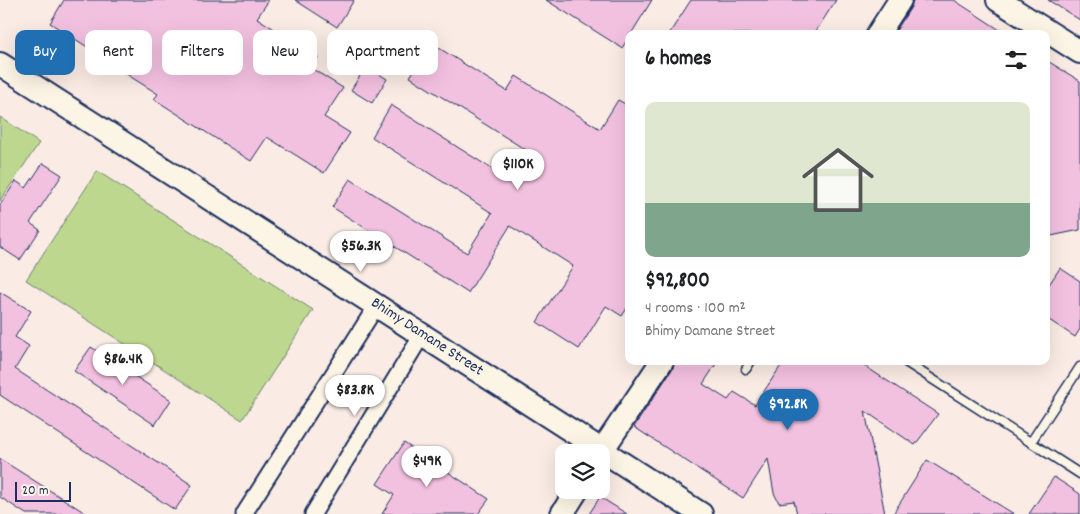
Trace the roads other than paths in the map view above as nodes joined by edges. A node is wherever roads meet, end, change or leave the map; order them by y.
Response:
1 (900, 0) edge
2 (998, 0) edge
3 (881, 30) edge
4 (1045, 30) edge
5 (1050, 33) edge
6 (1080, 52) edge
7 (0, 64) edge
8 (377, 305) junction
9 (422, 335) junction
10 (659, 365) edge
11 (748, 365) edge
12 (910, 365) edge
13 (1080, 367) edge
14 (746, 369) dead end
15 (1030, 442) junction
16 (591, 444) edge
17 (607, 444) edge
18 (610, 456) edge
19 (1080, 472) edge
20 (571, 499) edge
21 (244, 514) edge
22 (313, 514) edge
23 (562, 514) edge
24 (702, 514) edge

1 - 3 main road
2 - 4 main road
5 - 6 main road
7 - 8 main road, Bhimy Damane Street
8 - 9 main road, Bhimy Damane Street
8 - 21 street
9 - 16 main road, Bhimy Damane Street
9 - 22 street
10 - 17 main road
11 - 14 lane
12 - 15 lane
13 - 15 lane
15 - 19 lane
18 - 24 main road, Bhimy Damane Street
20 - 23 main road

